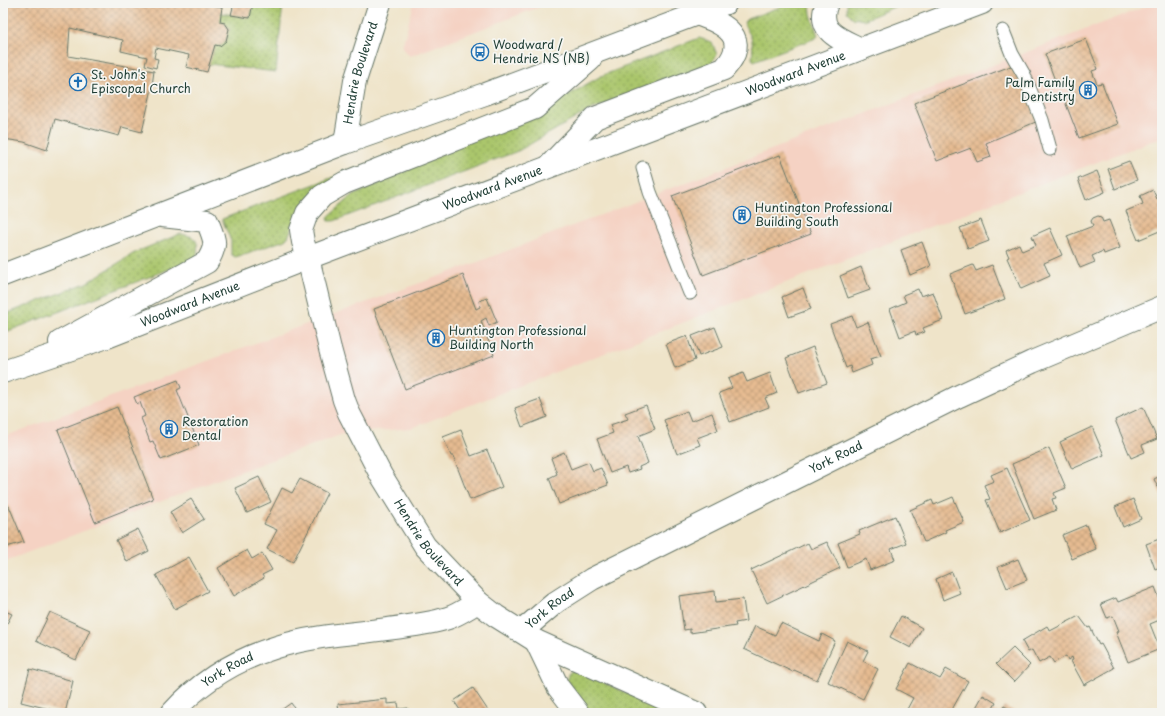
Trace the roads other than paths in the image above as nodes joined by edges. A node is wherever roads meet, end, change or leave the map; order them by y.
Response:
1 (380, 3) edge
2 (827, 3) edge
3 (722, 4) edge
4 (975, 5) edge
5 (696, 14) junction
6 (1003, 31) dead end
7 (861, 49) junction
8 (600, 51) junction
9 (345, 143) junction
10 (1050, 149) dead end
11 (548, 168) junction
12 (643, 168) dead end
13 (158, 216) junction
14 (308, 258) junction
15 (3, 275) edge
16 (690, 293) dead end
17 (1162, 307) edge
18 (8, 370) edge
19 (478, 602) junction
20 (529, 636) junction
21 (686, 711) edge
22 (172, 713) edge
23 (578, 713) edge

1 - 9 main road, Hendrie Boulevard
2 - 7 main road
3 - 5 main road
4 - 7 main road, Woodward Avenue
5 - 8 main road
5 - 11 main road
6 - 10 lane
7 - 11 main road, Woodward Avenue
8 - 9 main road
8 - 14 main road, Hendrie Boulevard
9 - 13 main road
11 - 14 main road, Woodward Avenue
12 - 16 lane
13 - 15 main road
13 - 18 main road
14 - 18 main road, Woodward Avenue
14 - 19 main road, Hendrie Boulevard
17 - 20 main road, York Road
19 - 20 main road, Hendrie Boulevard
19 - 22 main road, York Road
20 - 21 main road, Hendrie Boulevard
20 - 23 main road

